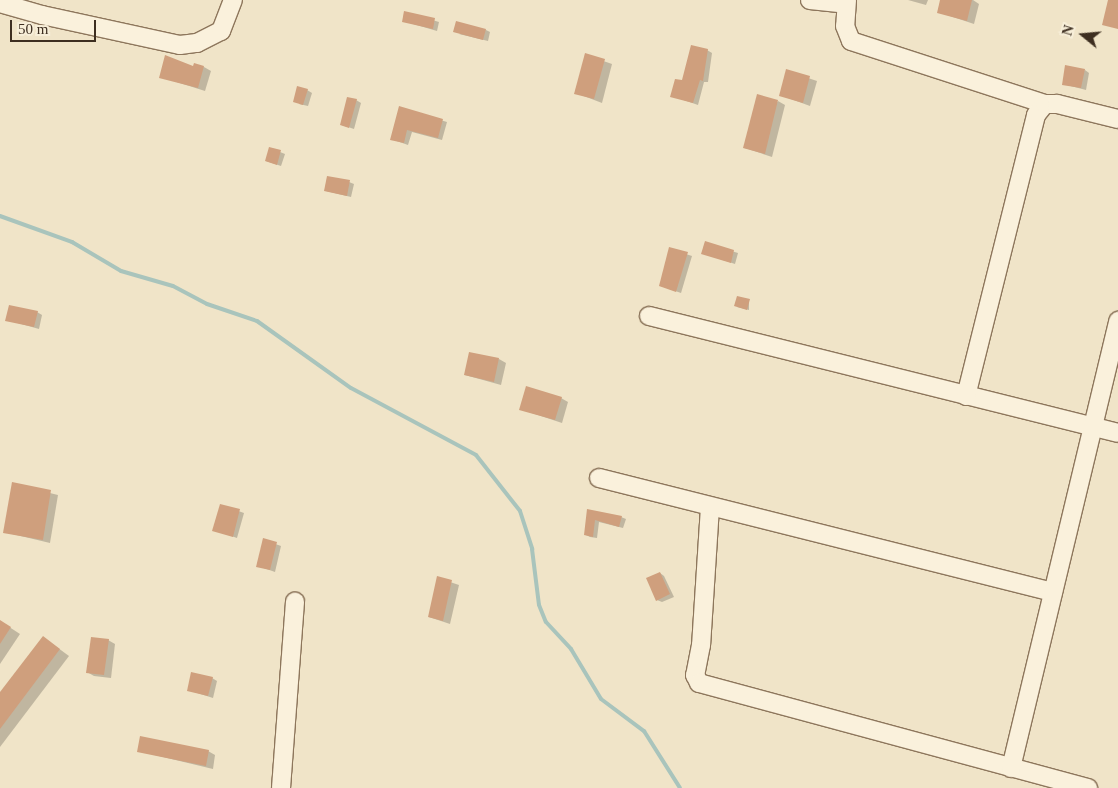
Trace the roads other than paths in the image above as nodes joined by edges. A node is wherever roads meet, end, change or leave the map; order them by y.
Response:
1 (233, 0) edge
2 (810, 0) edge
3 (847, 2) edge
4 (0, 3) edge
5 (1045, 104) junction
6 (1118, 118) edge
7 (649, 316) dead end
8 (1118, 322) edge
9 (966, 396) junction
10 (1093, 426) junction
11 (1118, 433) edge
12 (599, 478) dead end
13 (710, 507) junction
14 (1053, 592) junction
15 (295, 602) dead end
16 (1011, 768) junction
17 (281, 788) edge
18 (1088, 788) edge

1 - 4 street
2 - 3 street
3 - 5 street
5 - 6 street
5 - 9 street
7 - 9 street
8 - 10 street
9 - 10 street
10 - 11 street
10 - 14 street
12 - 13 street
13 - 14 street
13 - 16 street
14 - 16 street
15 - 17 street
16 - 18 street

